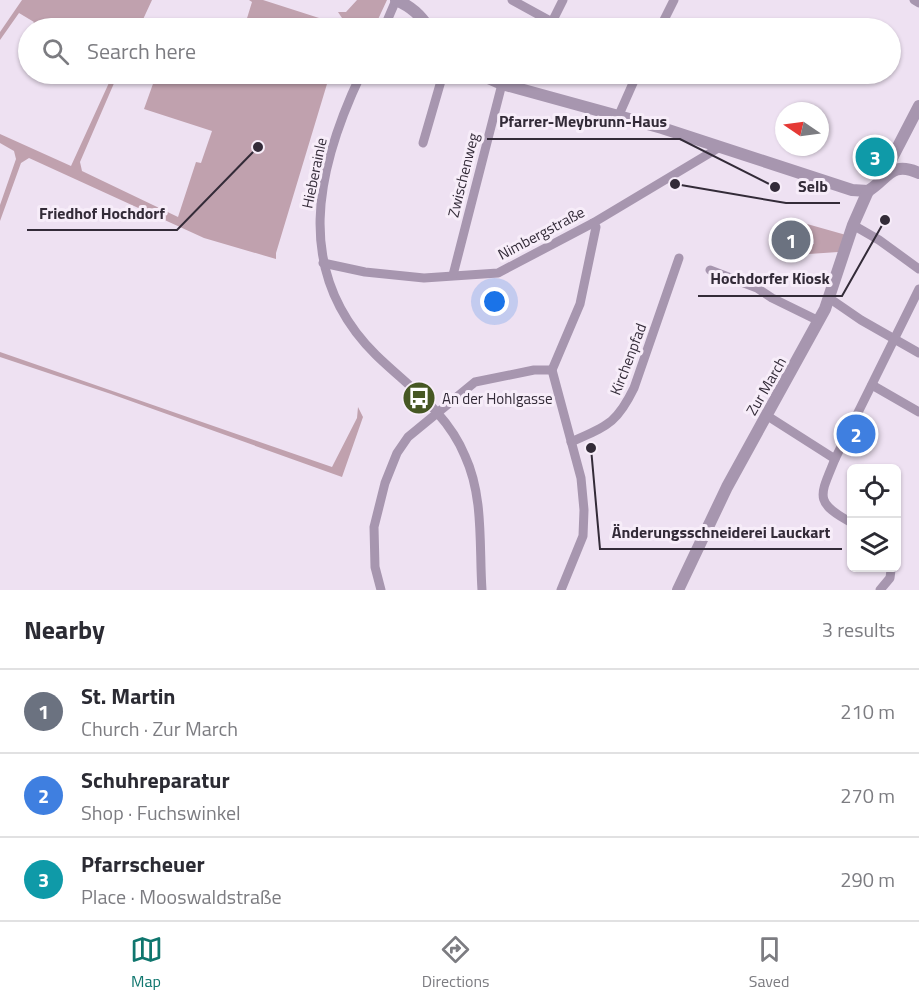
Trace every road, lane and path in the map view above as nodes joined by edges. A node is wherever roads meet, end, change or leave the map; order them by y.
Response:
1 (396, 0) edge
2 (512, 0) edge
3 (563, 0) edge
4 (674, 0) edge
5 (914, 0) edge
6 (919, 3) edge
7 (388, 18) edge
8 (422, 18) edge
9 (545, 18) edge
10 (554, 18) edge
11 (665, 18) edge
12 (357, 84) edge
13 (441, 84) edge
14 (502, 84) joint
15 (633, 84) edge
16 (919, 106) edge
17 (618, 117) junction
18 (423, 143) dead end
19 (720, 147) junction
20 (891, 171) junction
21 (919, 173) edge
22 (868, 191) junction
23 (593, 222) junction
24 (853, 225) junction
25 (679, 258) dead end
26 (323, 263) junction
27 (919, 269) edge
28 (710, 270) dead end
29 (453, 275) junction
30 (919, 289) edge
31 (829, 297) junction
32 (819, 321) junction
33 (895, 339) junction
34 (919, 353) edge
35 (552, 370) junction
36 (872, 385) junction
37 (438, 412) junction
38 (919, 412) edge
39 (766, 415) junction
40 (571, 442) junction
41 (834, 459) junction
42 (847, 520) edge
43 (891, 572) edge
44 (381, 590) edge
45 (482, 590) edge
46 (561, 590) edge
47 (678, 590) edge
48 (880, 590) edge

1 - 7 street
1 - 8 street
2 - 9 street
3 - 10 street
4 - 11 street
5 - 6 street
12 - 26 street, Hieberainle
13 - 18 street
14 - 17 street
14 - 29 street, Zwischenweg
15 - 17 street
16 - 20 street
17 - 19 street
19 - 22 street
19 - 23 street, Nimbergstraße
20 - 21 street
20 - 22 street
22 - 24 street, Zur March
23 - 29 street, Nimbergstraße
23 - 35 street
24 - 27 street
24 - 31 street, Zur March
25 - 40 street, Kirchenpfad
26 - 29 street, Nimbergstraße
26 - 37 street, Hieberainle
28 - 32 street
30 - 33 street
31 - 32 street, Zur March
31 - 33 street
32 - 39 street, Zur March
33 - 34 street
33 - 36 street
35 - 37 street
35 - 40 street
36 - 38 street
36 - 41 street
37 - 44 street
37 - 45 street, Hieberainle
39 - 41 street
39 - 47 street, Zur March
40 - 46 street
41 - 42 street
43 - 48 street

